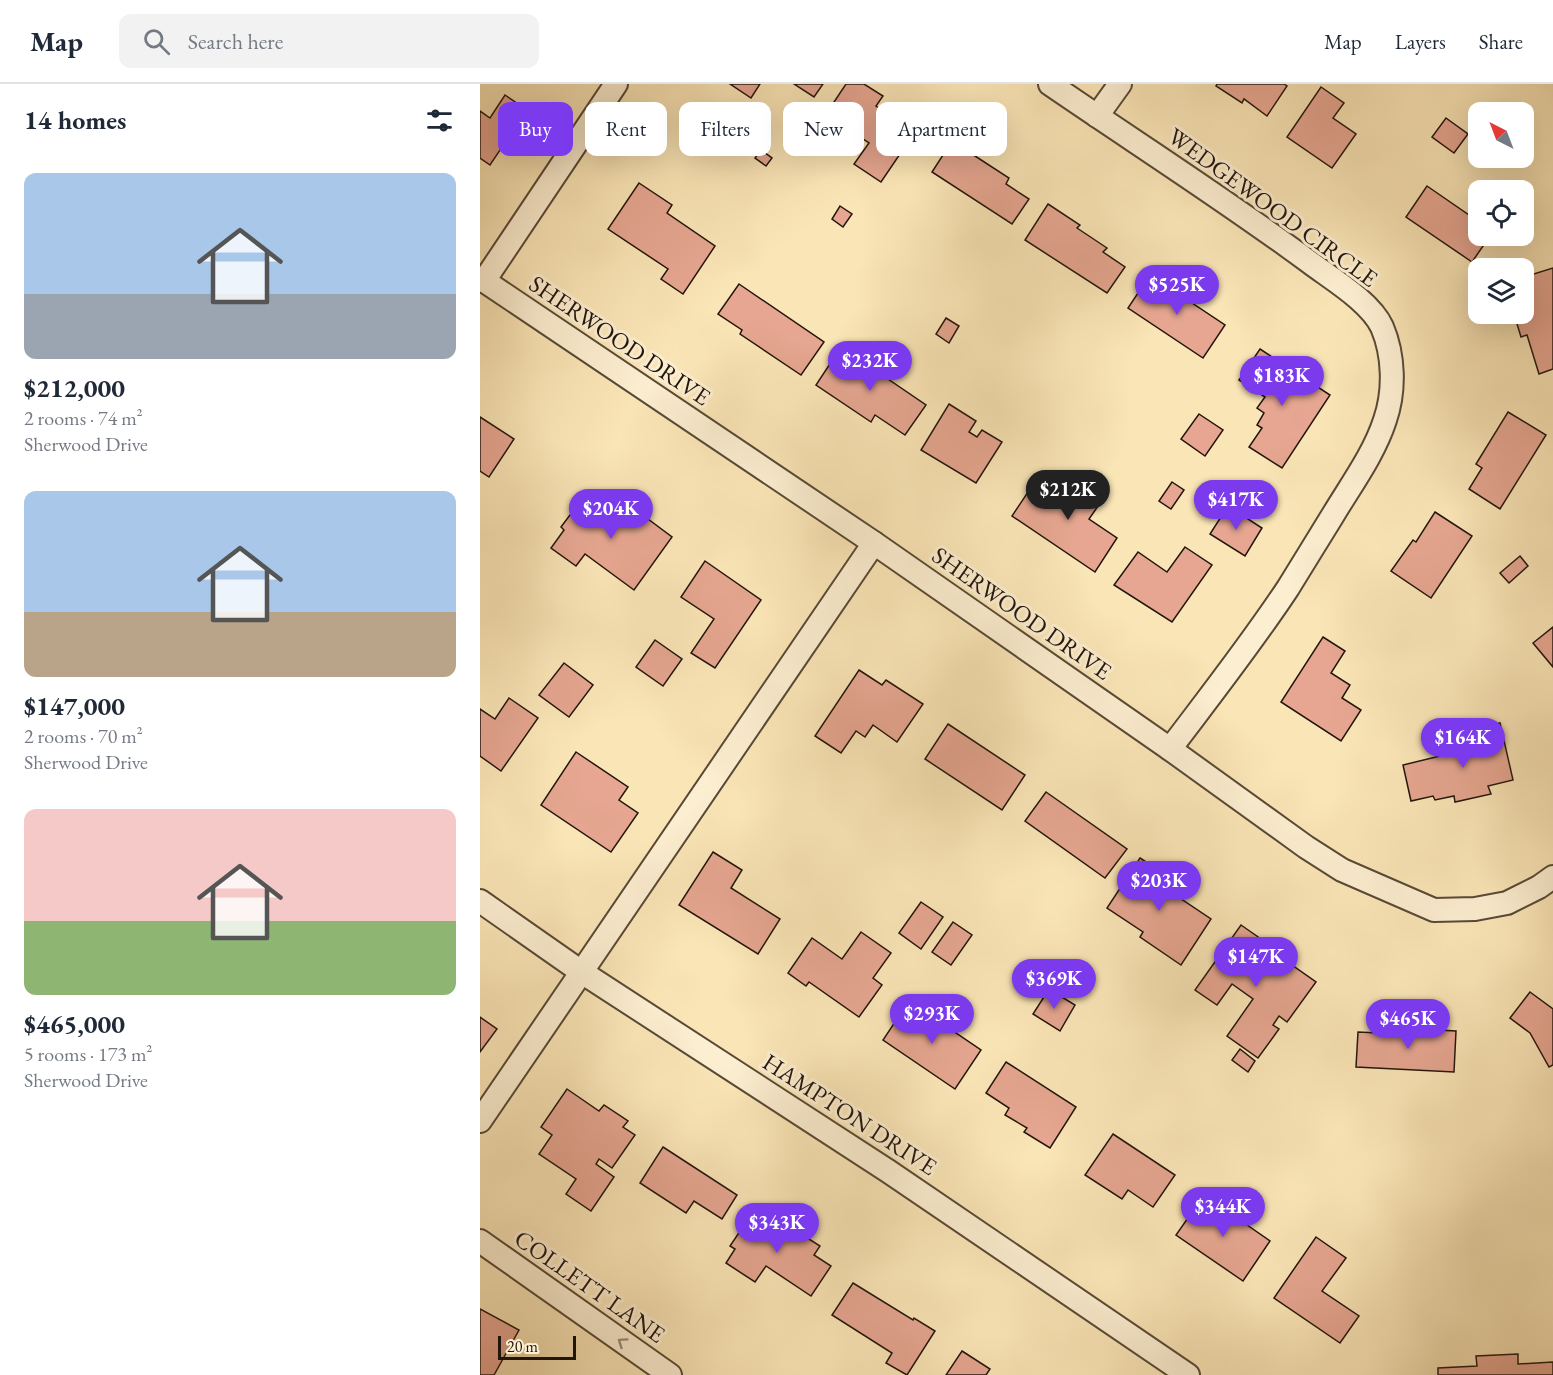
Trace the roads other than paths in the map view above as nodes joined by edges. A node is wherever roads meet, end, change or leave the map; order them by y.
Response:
1 (616, 84) edge
2 (1050, 84) edge
3 (1120, 84) edge
4 (1097, 116) junction
5 (482, 280) edge
6 (874, 543) junction
7 (1170, 749) junction
8 (1553, 877) edge
9 (480, 901) edge
10 (580, 971) junction
11 (480, 1121) edge
12 (480, 1241) edge
13 (670, 1375) edge
14 (1188, 1375) edge

1 - 5 street
2 - 4 street, WEDGEWOOD CIRCLE
3 - 4 street
4 - 7 street, WEDGEWOOD CIRCLE
5 - 6 street, SHERWOOD DRIVE
6 - 7 street, SHERWOOD DRIVE
6 - 10 street
7 - 8 street, SHERWOOD DRIVE
9 - 10 street, HAMPTON DRIVE
10 - 11 street
10 - 14 street, HAMPTON DRIVE
13 -> 12 street, COLLETT LANE

